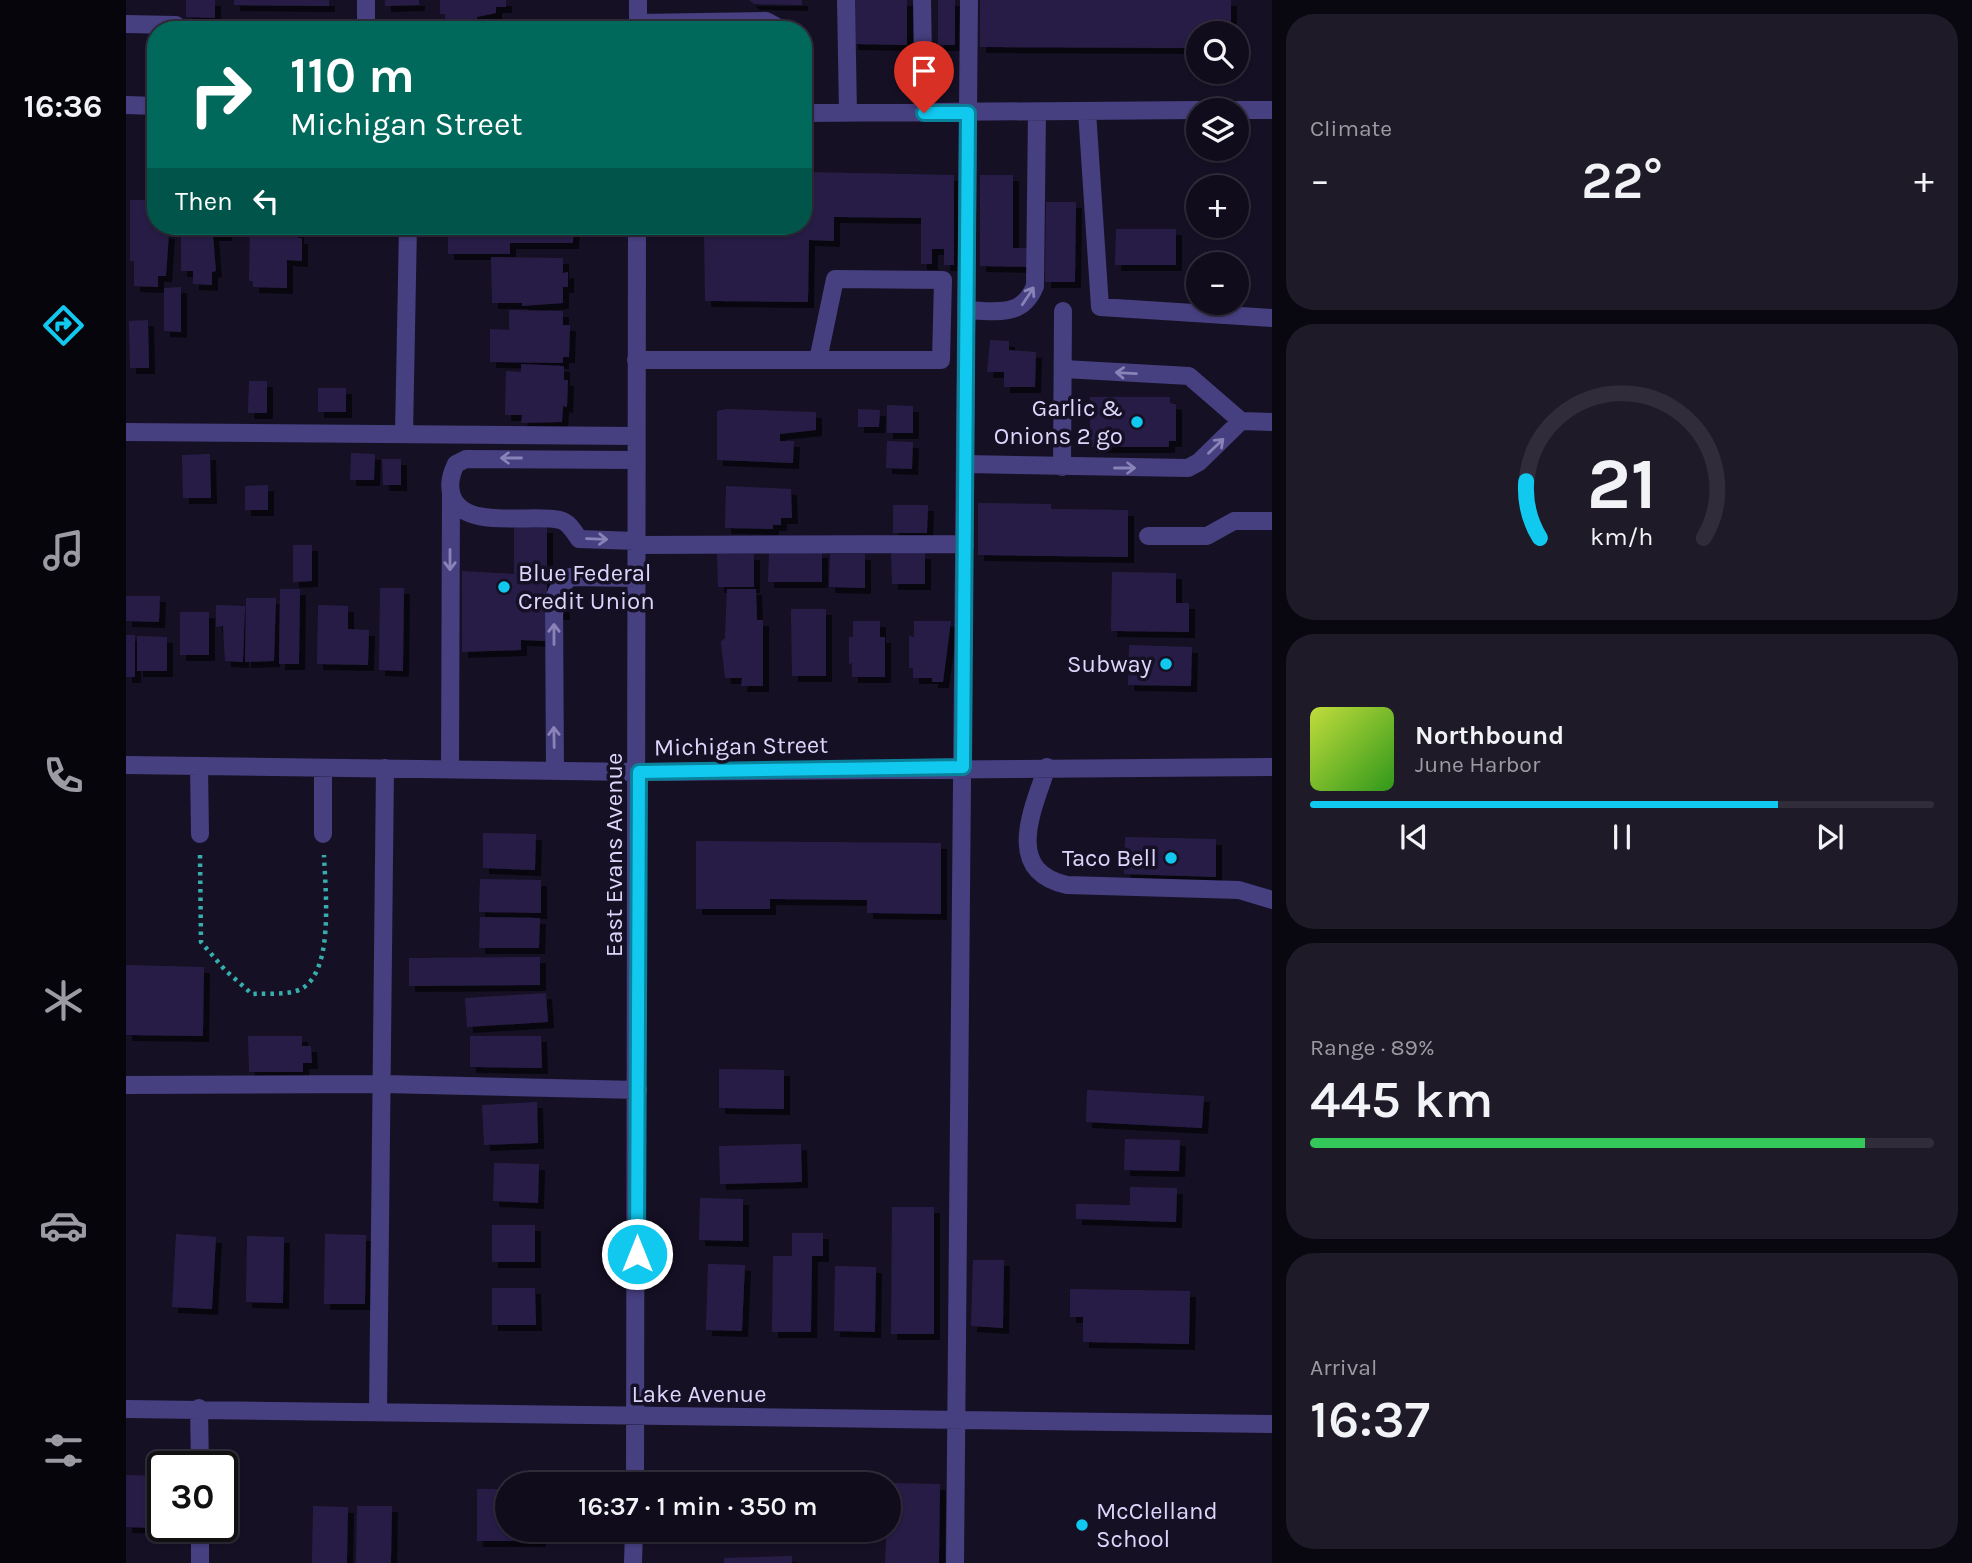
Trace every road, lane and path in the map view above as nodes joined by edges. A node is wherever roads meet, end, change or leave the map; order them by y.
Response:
1 (366, 0) edge
2 (638, 0) edge
3 (846, 0) edge
4 (922, 0) edge
5 (969, 0) edge
6 (366, 21) edge
7 (638, 21) edge
8 (126, 24) edge
9 (147, 25) edge
10 (126, 105) edge
11 (147, 106) edge
12 (812, 109) edge
13 (1186, 110) edge
14 (1249, 110) edge
15 (1272, 110) edge
16 (1087, 111) junction
17 (1037, 112) junction
18 (848, 113) junction
19 (924, 113) junction
20 (968, 113) junction
21 (408, 235) edge
22 (638, 235) edge
23 (967, 310) junction
24 (1063, 311) dead end
25 (1272, 318) edge
26 (636, 360) junction
27 (818, 360) junction
28 (1063, 369) junction
29 (1241, 421) junction
30 (1272, 422) edge
31 (126, 432) edge
32 (404, 434) junction
33 (636, 436) junction
34 (636, 460) junction
35 (965, 464) junction
36 (1062, 467) junction
37 (451, 492) junction
38 (1272, 521) edge
39 (1148, 536) dead end
40 (636, 543) junction
41 (965, 544) junction
42 (636, 578) junction
43 (126, 765) edge
44 (199, 766) junction
45 (963, 767) junction
46 (1047, 767) junction
47 (1272, 767) edge
48 (323, 768) junction
49 (385, 768) junction
50 (450, 769) junction
51 (555, 771) junction
52 (639, 772) junction
53 (200, 834) joint
54 (324, 834) joint
55 (1272, 900) edge
56 (384, 1084) junction
57 (126, 1085) edge
58 (638, 1090) junction
59 (199, 1408) junction
60 (126, 1409) edge
61 (378, 1412) junction
62 (637, 1418) junction
63 (956, 1420) junction
64 (1272, 1424) edge
65 (200, 1451) edge
66 (635, 1472) edge
67 (200, 1542) edge
68 (634, 1542) edge
69 (200, 1563) edge
70 (633, 1563) edge
71 (955, 1563) edge

1 - 6 street
2 - 7 street
3 - 18 street
4 - 19 street
5 - 20 street
8 - 9 street
10 - 11 street
12 - 18 street
13 - 16 street
14 - 15 street
16 - 17 street
16 - 25 street
17 - 20 street
23 -> 17 street
18 - 19 street
19 - 20 street
20 - 23 street
21 - 32 street
22 - 26 street, East Evans Avenue
23 - 35 street
24 - 28 street
26 - 27 street
26 - 33 street, East Evans Avenue
27 - 27 street
29 -> 28 street
28 - 36 street
29 - 30 street
36 -> 29 street
31 - 32 street
32 - 33 street
33 - 34 street, East Evans Avenue
34 -> 37 street
34 - 40 street, East Evans Avenue
35 - 36 street
35 - 41 street
37 -> 40 street
37 -> 50 street
38 - 39 street
40 - 41 street
40 - 42 street, East Evans Avenue
41 - 45 street
51 -> 42 street
42 - 52 street, East Evans Avenue
43 - 44 street, Michigan Street
44 - 48 street, Michigan Street
44 - 53 street
45 - 46 street, Michigan Street
45 - 52 street, Michigan Street
45 - 63 street
46 - 47 street, Michigan Street
46 - 55 street
48 - 49 street, Michigan Street
48 - 54 street
49 - 50 street, Michigan Street
49 - 56 street
50 - 51 street, Michigan Street
51 - 52 street, Michigan Street
52 - 58 street, East Evans Avenue
53 - 54 path
56 - 57 street
56 - 58 street
56 - 61 street
58 - 62 street, East Evans Avenue
59 - 60 street, Lake Avenue
59 - 61 street, Lake Avenue
59 - 65 street
61 - 62 street, Lake Avenue
62 - 63 street, Lake Avenue
62 - 66 street, East Evans Avenue
63 - 64 street, Lake Avenue
63 - 71 street
67 - 69 street
68 - 70 street

